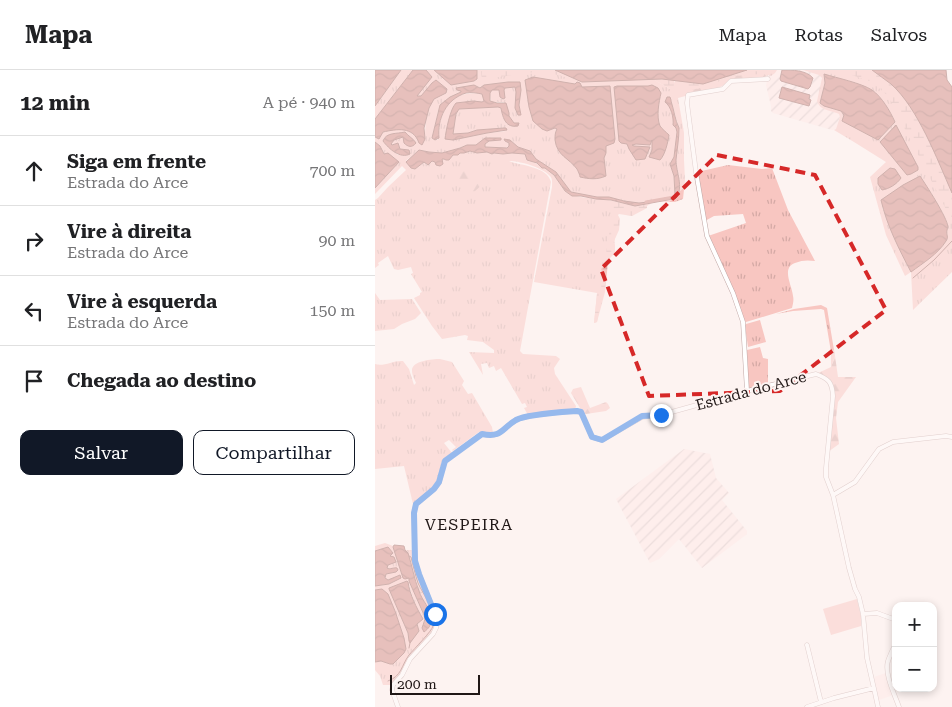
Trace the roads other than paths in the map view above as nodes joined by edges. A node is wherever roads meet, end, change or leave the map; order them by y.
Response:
1 (768, 78) dead end
2 (747, 392) junction
3 (952, 437) edge
4 (833, 495) junction
5 (863, 614) junction
6 (892, 619) edge
7 (807, 645) dead end
8 (894, 647) edge
9 (874, 688) junction
10 (821, 702) junction
11 (398, 707) edge
12 (807, 707) edge
13 (877, 707) edge
14 (899, 707) edge

1 - 2 street
2 - 4 street, Estrada do Arce
2 - 11 street, Estrada do Arce
3 - 4 street
4 - 5 street, Estrada do Arce
5 - 6 street
5 - 9 street, Estrada do Arce
7 - 10 street
8 - 14 street
9 - 10 street
9 - 13 street, Estrada do Arce
10 - 12 street

